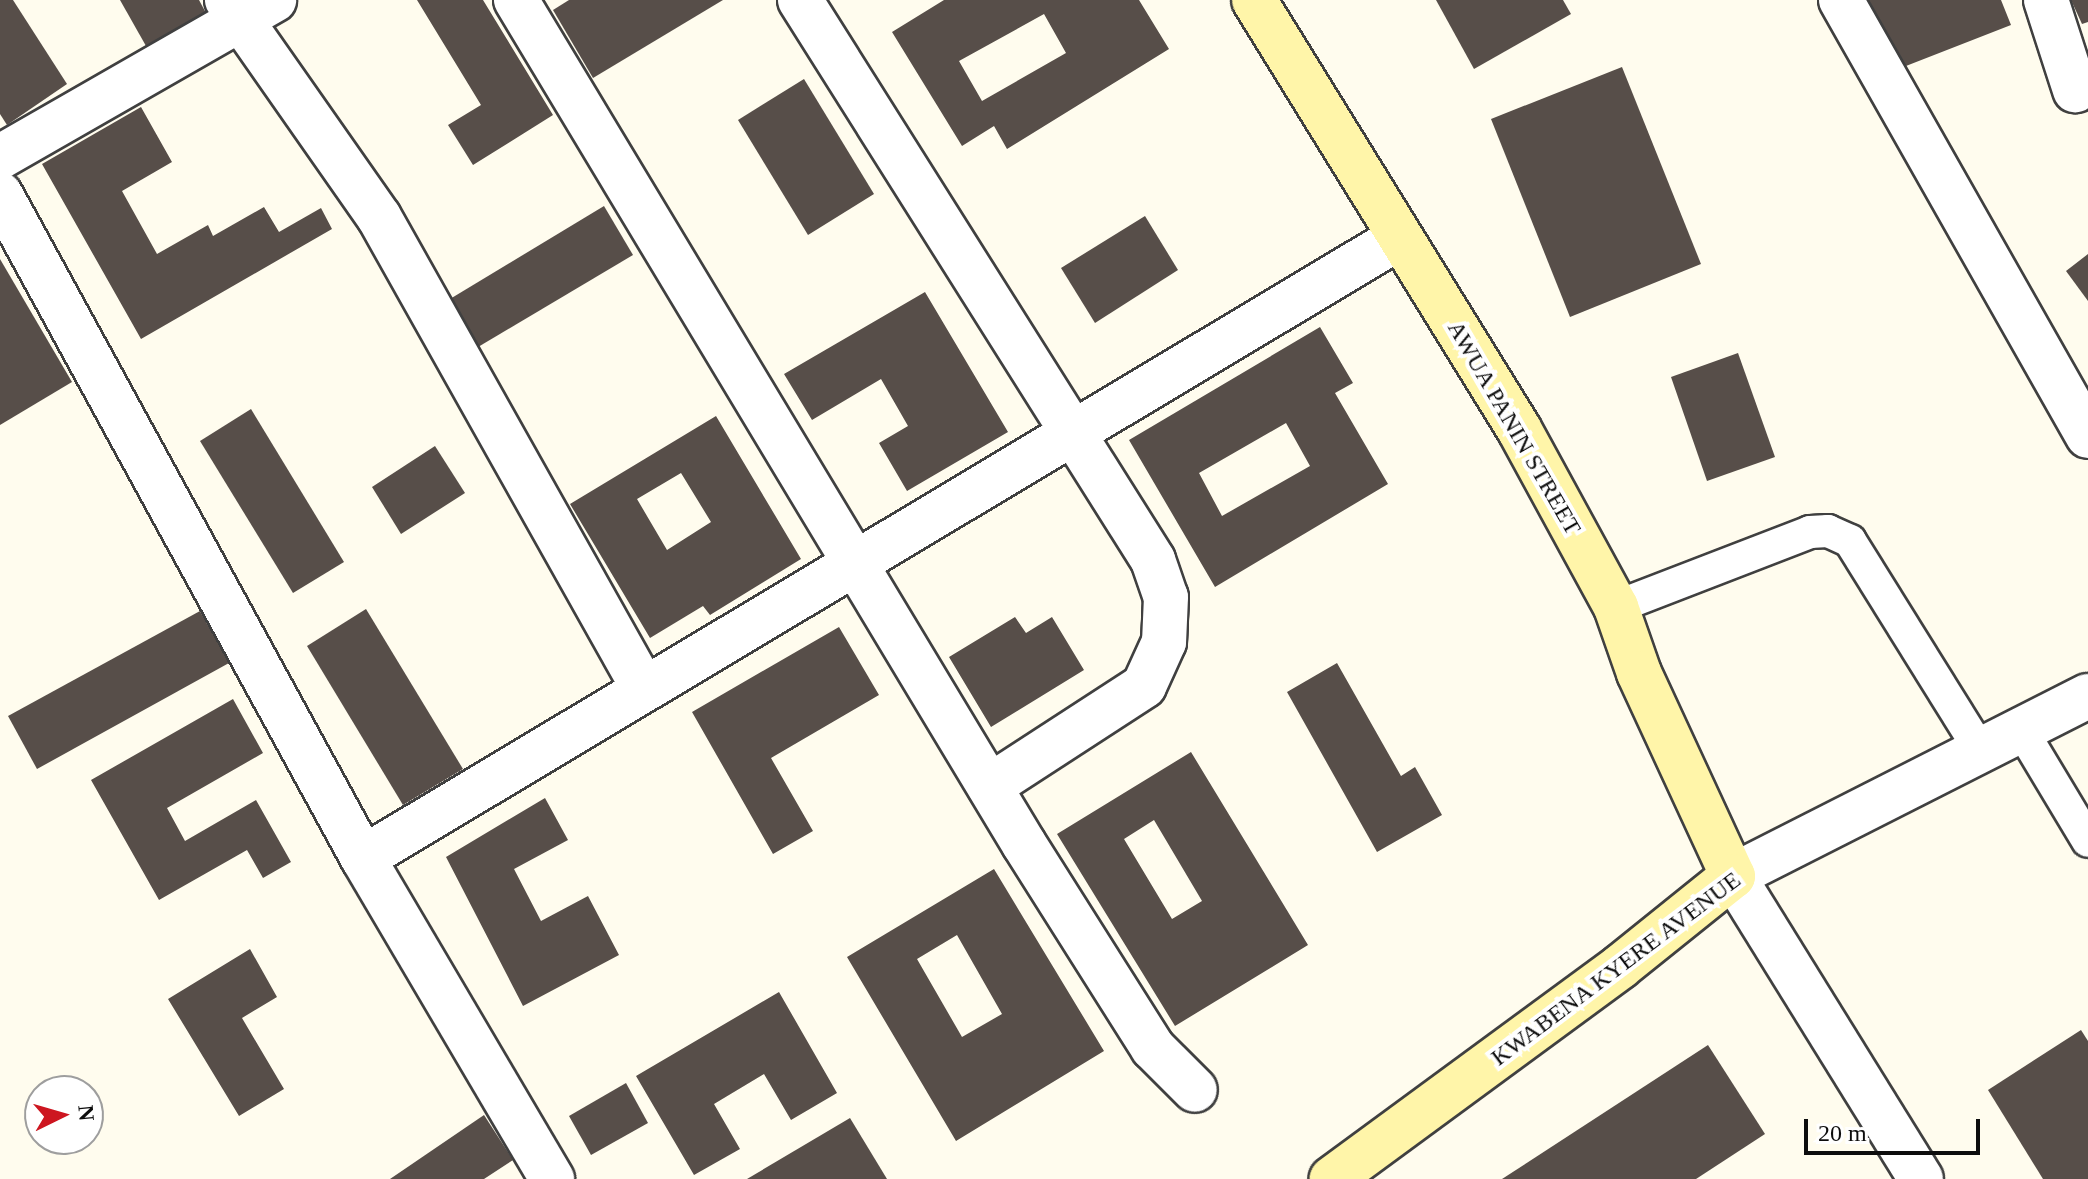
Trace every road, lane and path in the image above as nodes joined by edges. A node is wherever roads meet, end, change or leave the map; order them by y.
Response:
1 (516, 0) edge
2 (800, 0) edge
3 (1254, 0) edge
4 (1841, 0) edge
5 (2046, 0) edge
6 (247, 7) edge
7 (2075, 90) dead end
8 (0, 157) edge
9 (0, 194) edge
10 (1400, 237) junction
11 (1073, 435) junction
12 (2088, 436) edge
13 (858, 565) junction
14 (1616, 607) junction
15 (644, 689) junction
16 (2088, 696) edge
17 (2022, 731) junction
18 (1982, 753) junction
19 (990, 786) junction
20 (2088, 841) edge
21 (363, 858) junction
22 (1733, 876) junction
23 (1195, 1090) dead end
24 (552, 1179) edge
25 (1331, 1179) edge
26 (1921, 1179) edge

1 - 13 street
2 - 11 street
3 - 10 main road, AWUA PANIN STREET
4 - 12 street
5 - 7 street
6 - 8 street
6 - 15 street
9 - 21 street
10 - 11 street
10 - 14 main road, AWUA PANIN STREET
11 - 13 street
11 - 19 street
13 - 15 street
13 - 19 street
14 - 18 lane
14 - 22 main road, AWUA PANIN STREET
15 - 21 street
16 - 17 street, KWABENA KYERE AVENUE
17 - 18 street, KWABENA KYERE AVENUE
17 - 20 lane
18 - 22 street, KWABENA KYERE AVENUE
19 - 23 street
21 - 24 street
22 - 25 main road, KWABENA KYERE AVENUE
22 - 26 street

